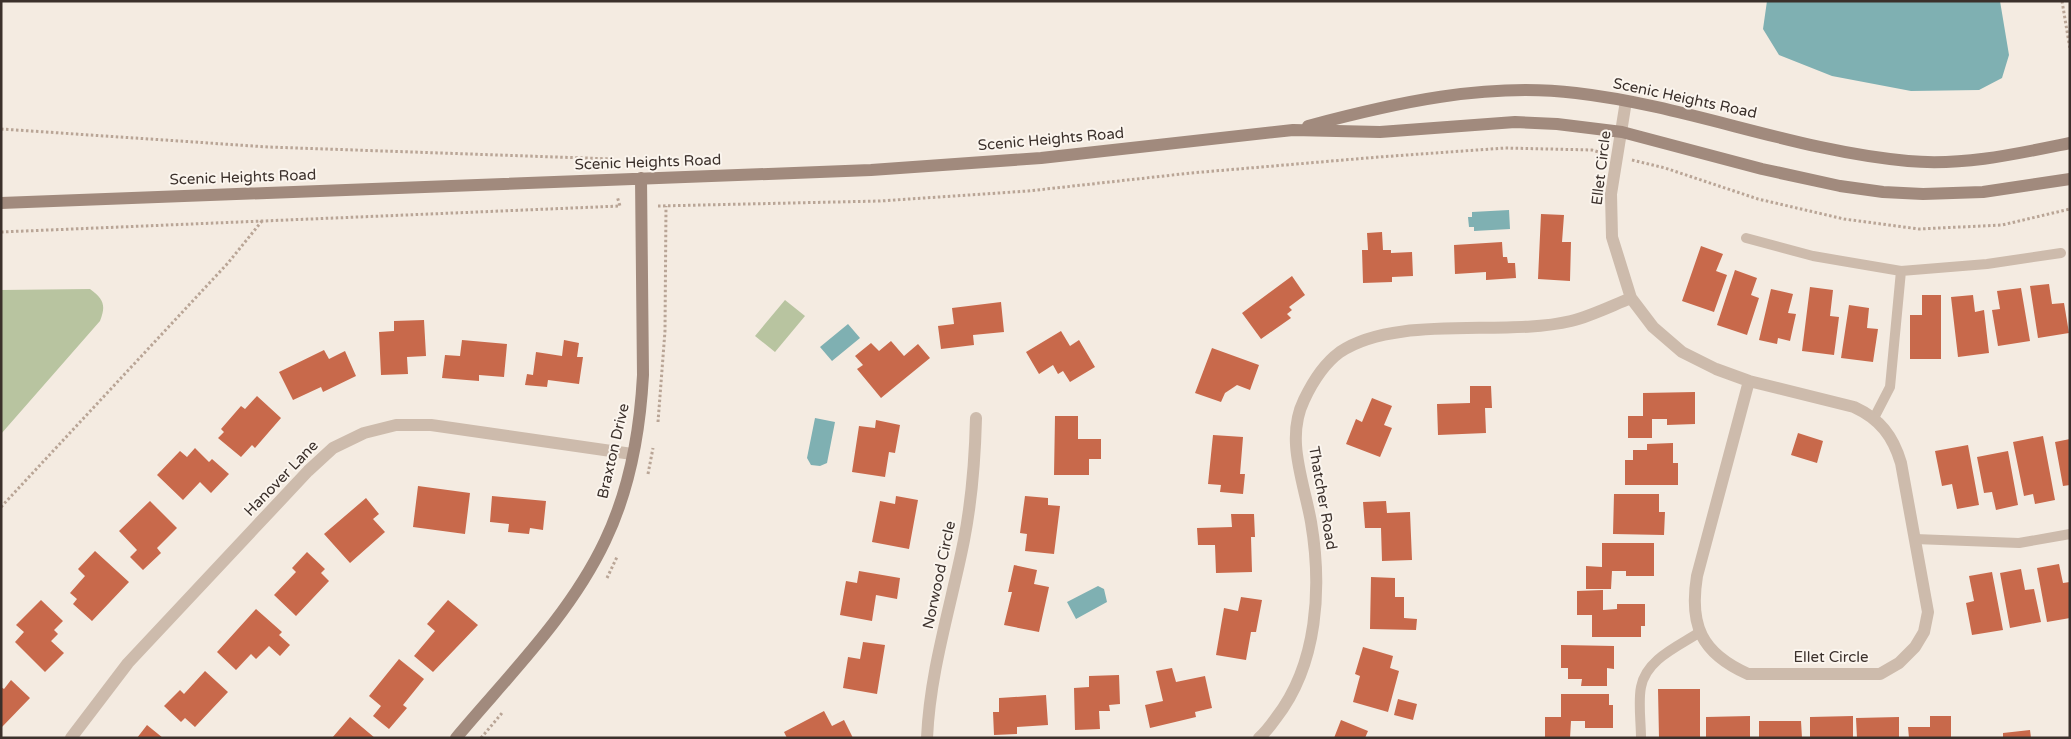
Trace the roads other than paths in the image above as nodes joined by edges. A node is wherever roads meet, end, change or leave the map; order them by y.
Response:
1 (1626, 101) junction
2 (1293, 130) junction
3 (1622, 132) junction
4 (2070, 143) edge
5 (641, 178) junction
6 (2070, 179) edge
7 (1, 203) edge
8 (1746, 238) dead end
9 (2061, 253) dead end
10 (1901, 271) junction
11 (1631, 298) junction
12 (1749, 381) junction
13 (976, 418) dead end
14 (1874, 418) junction
15 (632, 454) junction
16 (2070, 534) edge
17 (1915, 538) junction
18 (1700, 632) junction
19 (71, 738) edge
20 (456, 738) edge
21 (927, 738) edge
22 (1259, 738) edge
23 (1641, 738) edge

1 - 2 street, Scenic Heights Road
1 - 3 street, Ellet Circle
1 - 4 street, Scenic Heights Road
2 - 3 street, Scenic Heights Road
2 - 5 street, Scenic Heights Road
3 - 6 street, Scenic Heights Road
3 - 11 street, Ellet Circle
5 - 7 street, Scenic Heights Road
5 - 15 street, Braxton Drive
8 - 10 lane
9 - 10 lane
10 - 14 lane
11 - 12 street, Ellet Circle
11 - 22 street, Thatcher Road
12 - 14 street, Ellet Circle
12 - 18 street, Ellet Circle
13 - 21 street, Norwood Circle
14 - 17 street, Ellet Circle
15 - 19 street, Hanover Lane
15 - 20 street, Braxton Drive
16 - 17 lane
17 - 18 street, Ellet Circle
18 - 23 lane

